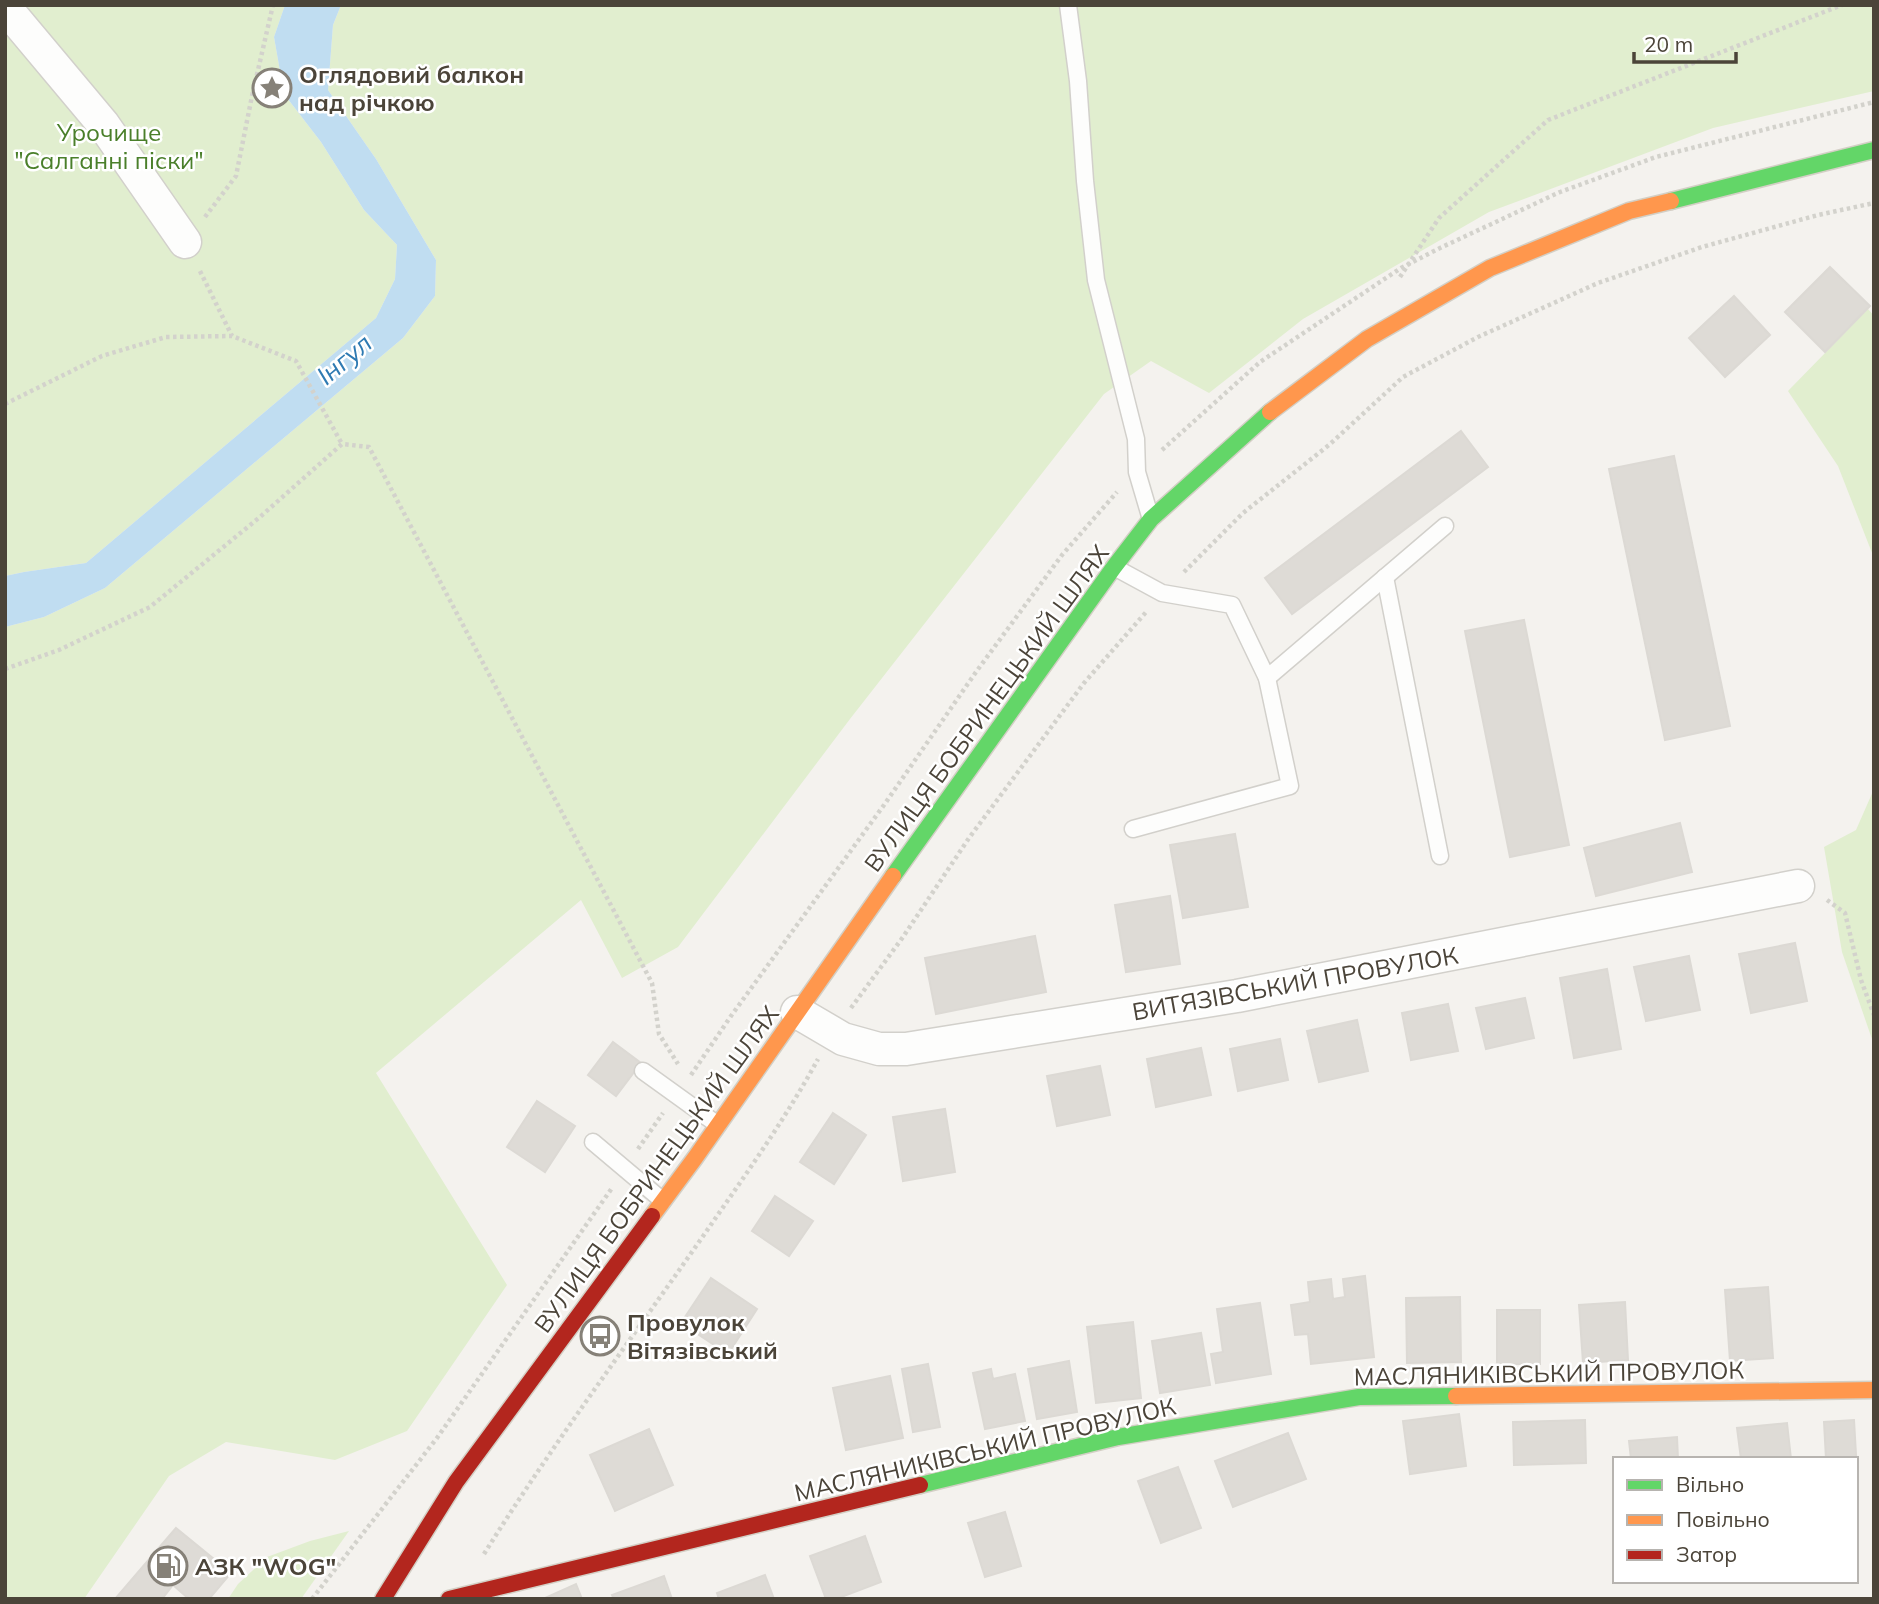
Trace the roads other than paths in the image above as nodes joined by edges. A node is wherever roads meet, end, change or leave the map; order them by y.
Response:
1 (1068, 5) edge
2 (5, 7) edge
3 (1874, 150) edge
4 (185, 242) road end
5 (1151, 519) junction
6 (1445, 526) dead end
7 (1114, 567) junction
8 (1385, 577) junction
9 (1267, 678) junction
10 (1133, 829) dead end
11 (1440, 856) dead end
12 (1798, 886) road end
13 (797, 1012) junction
14 (643, 1071) dead end
15 (718, 1125) junction
16 (593, 1142) dead end
17 (663, 1201) junction
18 (1874, 1390) edge
19 (453, 1598) edge
20 (383, 1599) edge

1 - 5 lane
2 - 4 street
3 - 5 main road, ВУЛИЦЯ БОБРИНЕЦЬКИЙ ШЛЯХ
5 - 7 main road, ВУЛИЦЯ БОБРИНЕЦЬКИЙ ШЛЯХ
6 - 8 lane
7 - 9 lane
7 - 13 main road, ВУЛИЦЯ БОБРИНЕЦЬКИЙ ШЛЯХ
8 - 9 lane
8 - 11 lane
9 - 10 lane
12 - 13 street, ВИТЯЗІВСЬКИЙ ПРОВУЛОК
13 - 15 main road, ВУЛИЦЯ БОБРИНЕЦЬКИЙ ШЛЯХ
14 - 15 lane
15 - 17 main road, ВУЛИЦЯ БОБРИНЕЦЬКИЙ ШЛЯХ
16 - 17 lane
17 - 20 main road, ВУЛИЦЯ БОБРИНЕЦЬКИЙ ШЛЯХ
18 - 19 main road, МАСЛЯНИКІВСЬКИЙ ПРОВУЛОК

